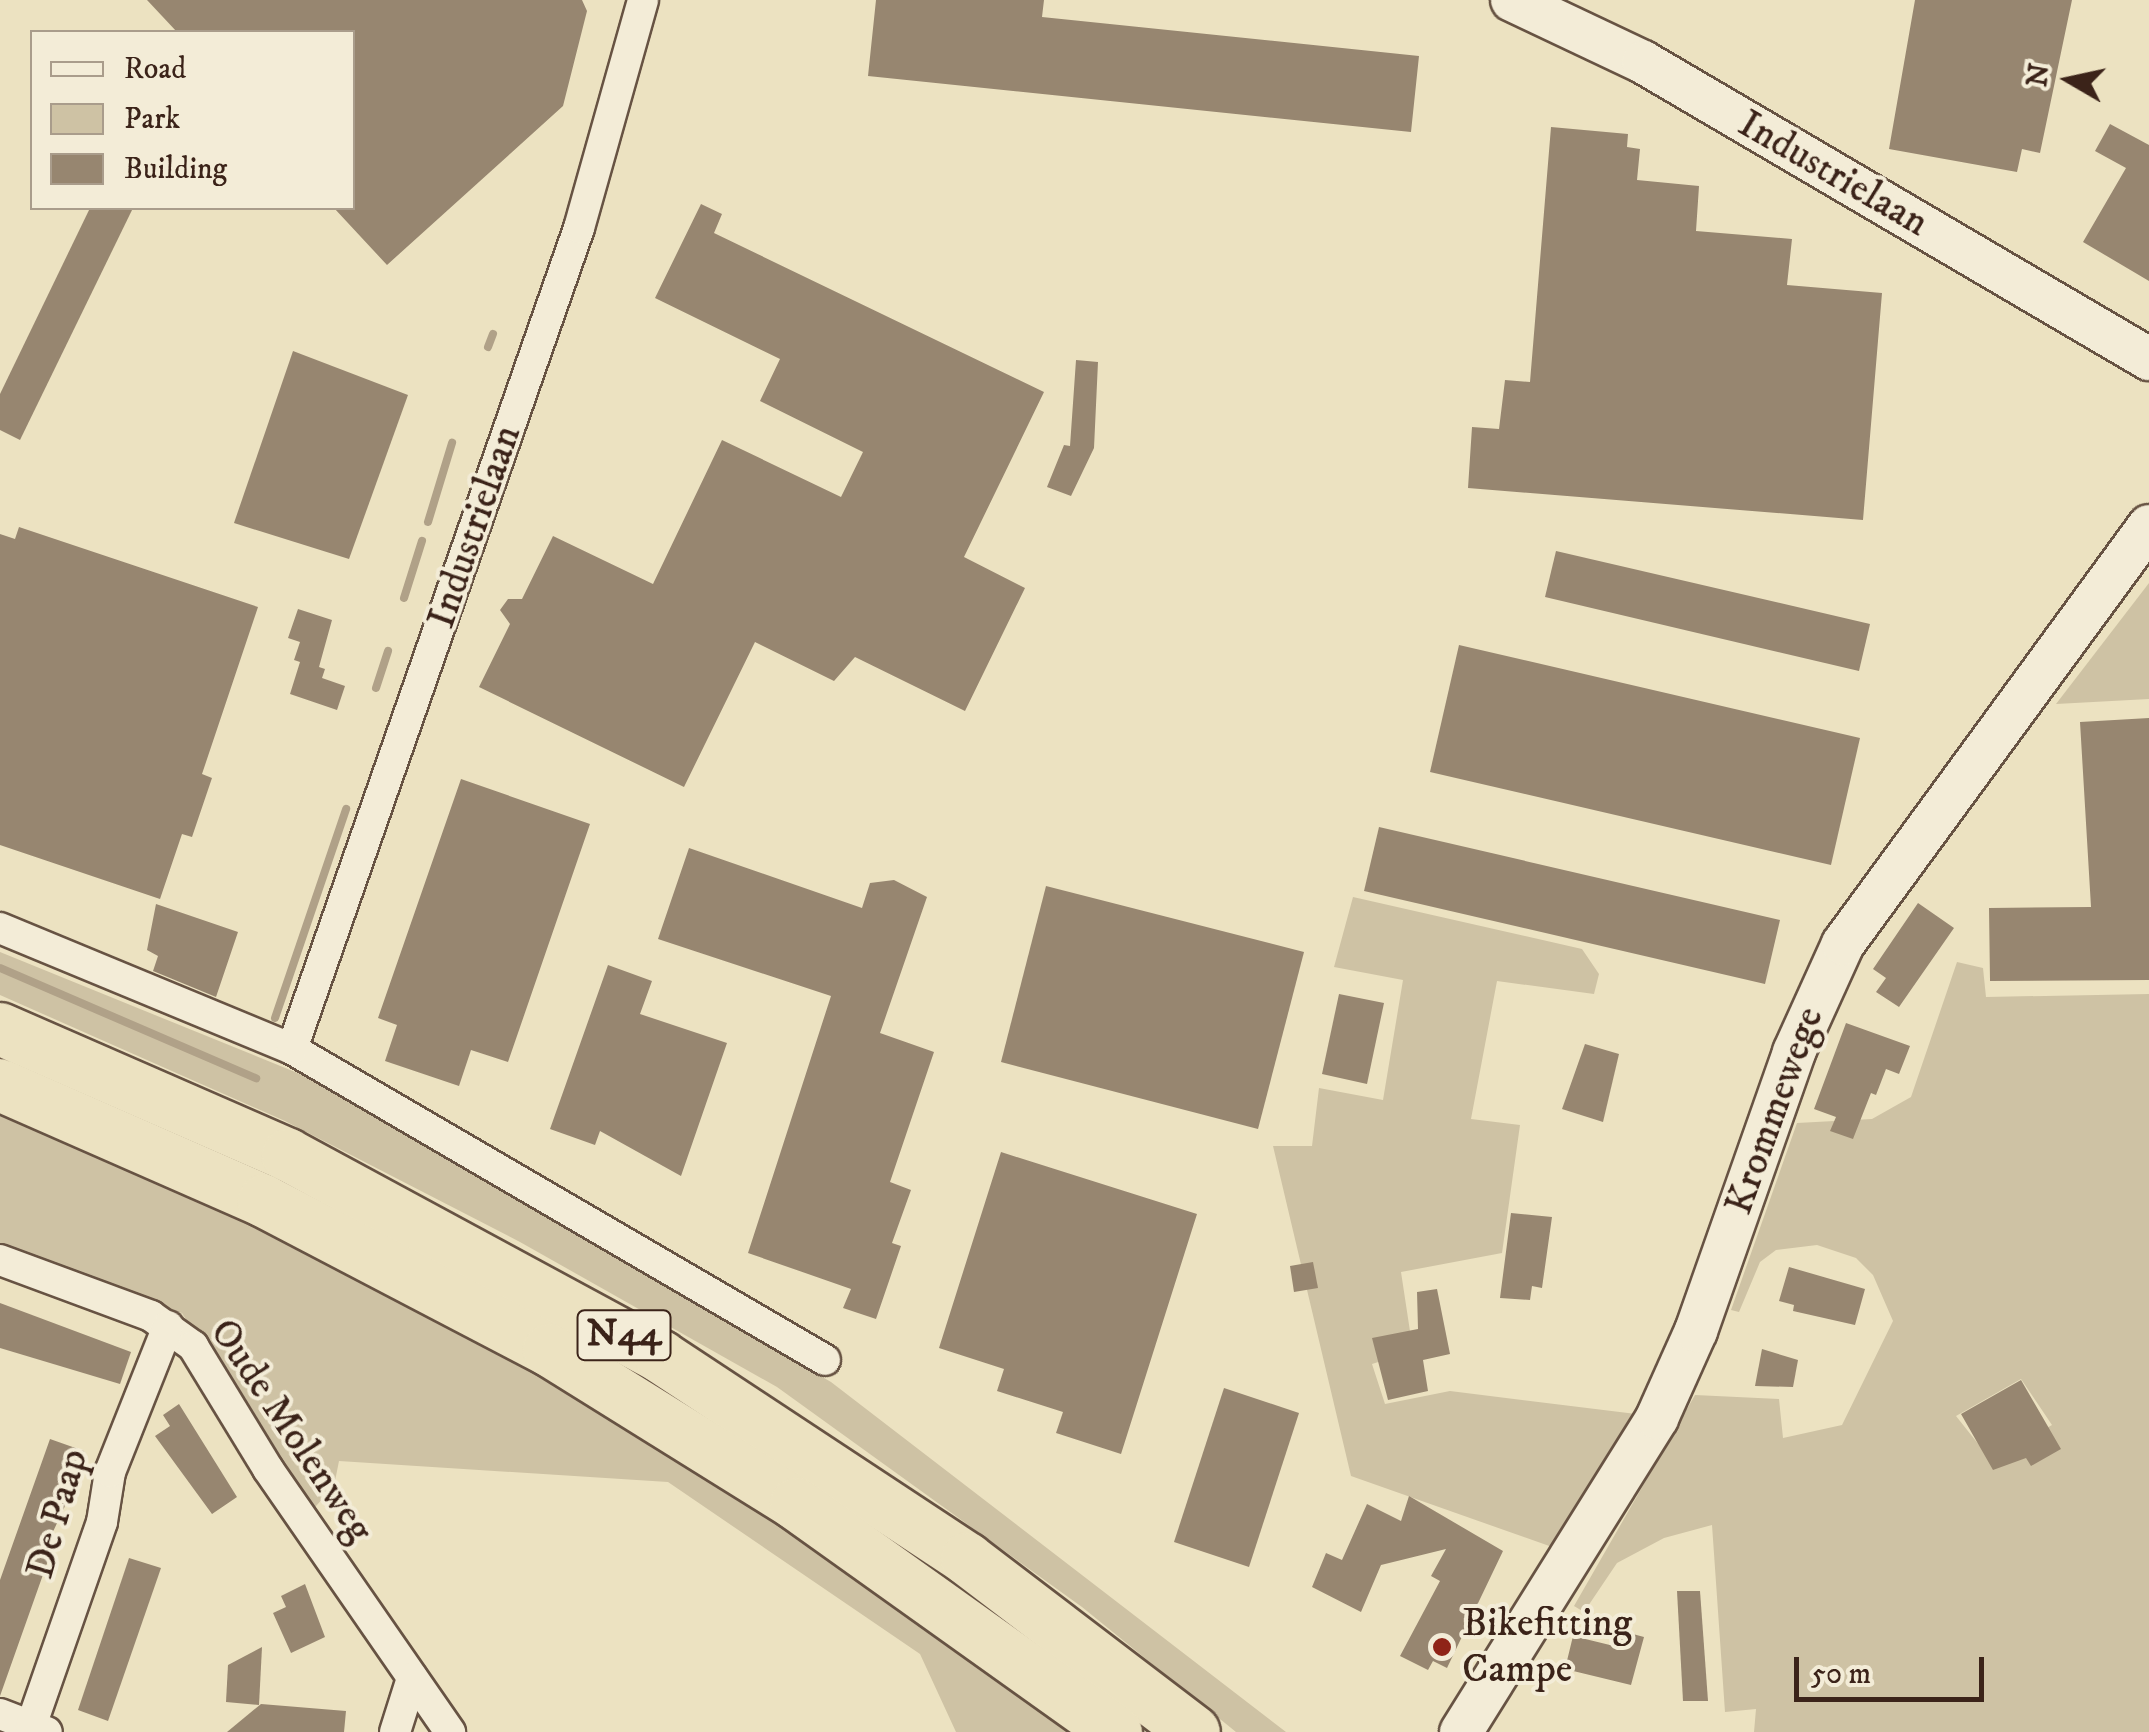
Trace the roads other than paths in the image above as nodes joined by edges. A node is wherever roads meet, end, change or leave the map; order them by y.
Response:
1 (643, 0) edge
2 (1512, 0) edge
3 (2149, 359) edge
4 (2149, 526) edge
5 (0, 928) edge
6 (0, 1029) edge
7 (292, 1049) junction
8 (0, 1084) edge
9 (0, 1260) edge
10 (168, 1326) junction
11 (824, 1360) dead end
12 (412, 1678) junction
13 (0, 1714) edge
14 (39, 1729) edge
15 (396, 1732) edge
16 (450, 1732) edge
17 (1116, 1732) edge
18 (1194, 1732) edge
19 (1461, 1732) edge

1 - 7 street, Industrielaan
2 - 3 street, Industrielaan
4 - 19 street, Krommewege
5 - 7 street
6 - 18 highway, N44
7 - 11 street
8 - 17 highway, N44
9 - 10 street, Oude Molenweg
10 - 12 street, Oude Molenweg
10 - 14 street, De Paap
12 - 15 street
12 - 16 street, Oude Molenweg
13 - 14 street, De Paap

